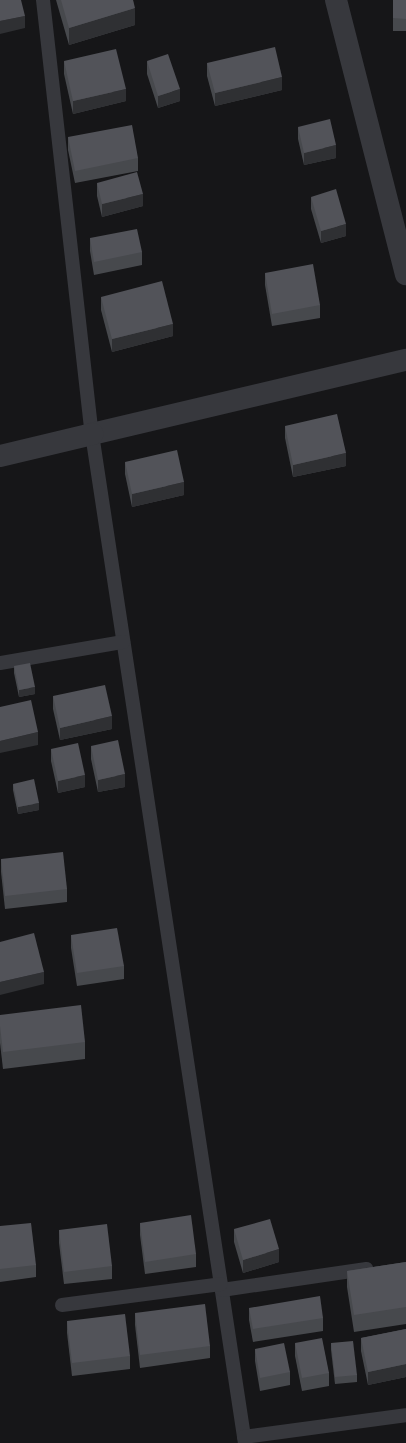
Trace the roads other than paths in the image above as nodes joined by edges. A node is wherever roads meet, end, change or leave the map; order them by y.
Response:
1 (43, 0) edge
2 (336, 0) edge
3 (406, 274) edge
4 (406, 360) edge
5 (92, 434) junction
6 (0, 456) edge
7 (123, 642) junction
8 (0, 663) edge
9 (383, 1266) edge
10 (222, 1287) junction
11 (62, 1305) dead end
12 (406, 1416) edge
13 (245, 1440) edge

1 - 5 lane
2 - 3 street
4 - 5 street
5 - 6 street
5 - 7 lane
7 - 8 lane
7 - 10 lane
9 - 10 lane
10 - 11 lane
10 - 13 lane
12 - 13 lane

